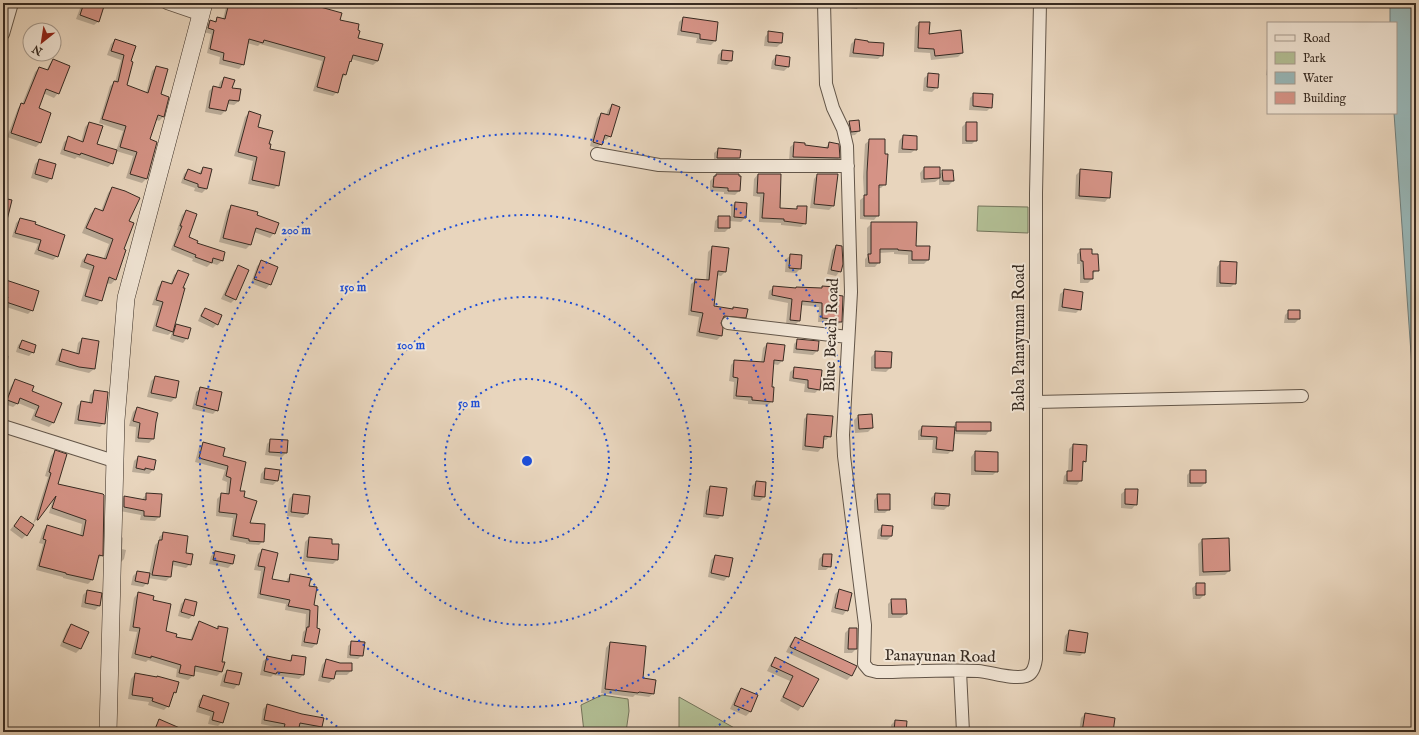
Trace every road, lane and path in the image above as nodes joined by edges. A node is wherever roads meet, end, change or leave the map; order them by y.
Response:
1 (12, 3) edge
2 (167, 3) edge
3 (824, 3) edge
4 (1040, 3) edge
5 (203, 9) edge
6 (3, 34) edge
7 (597, 154) dead end
8 (848, 166) junction
9 (728, 323) dead end
10 (848, 337) junction
11 (1302, 396) dead end
12 (1036, 402) junction
13 (3, 426) edge
14 (114, 461) junction
15 (869, 670) joint
16 (960, 671) junction
17 (1032, 671) joint
18 (108, 732) edge
19 (963, 732) edge

1 - 6 street
2 - 5 street
3 - 8 street, Blue Beach Road
4 - 12 street, Baba Panayunan Road
5 - 14 main road
7 - 8 street
8 - 10 street, Blue Beach Road
9 - 10 street
10 - 15 street, Blue Beach Road
11 - 12 street
12 - 17 street, Baba Panayunan Road
13 - 14 street
14 - 18 main road
15 - 16 street, Panayunan Road
16 - 17 street, Panayunan Road
16 - 19 street

